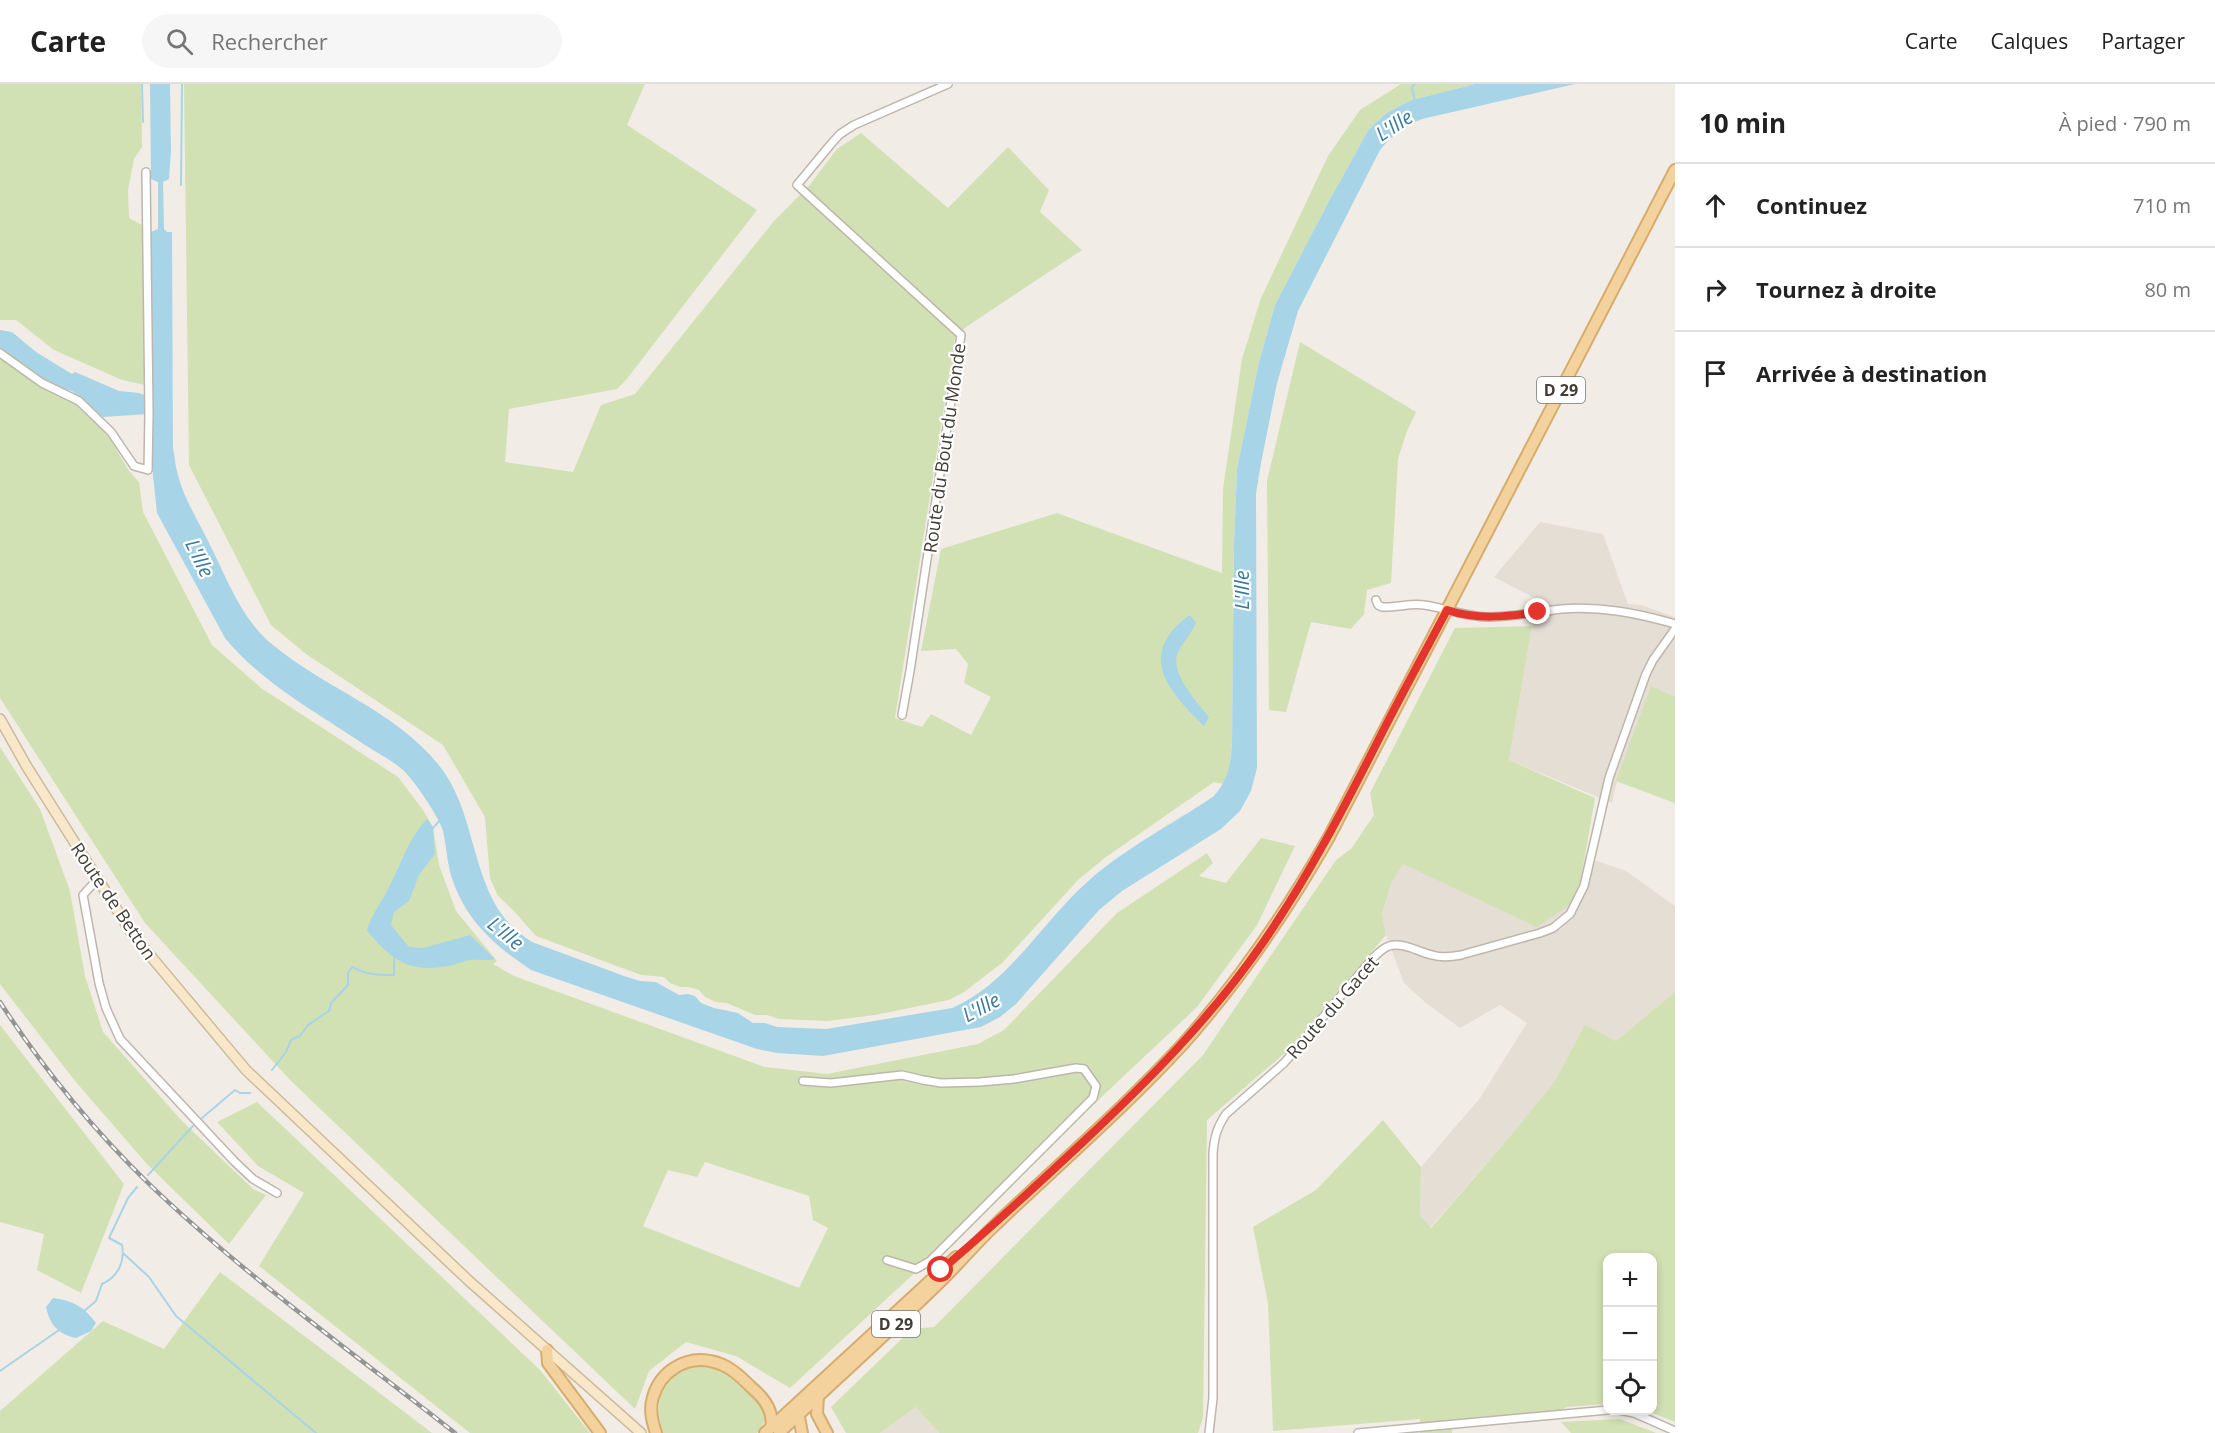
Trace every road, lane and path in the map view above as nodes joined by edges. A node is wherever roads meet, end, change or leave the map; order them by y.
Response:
1 (948, 84) edge
2 (1675, 170) edge
3 (146, 172) dead end
4 (0, 353) edge
5 (1376, 600) dead end
6 (1447, 610) junction
7 (1675, 624) edge
8 (1675, 629) edge
9 (902, 715) dead end
10 (0, 719) edge
11 (100, 882) junction
12 (803, 1081) dead end
13 (277, 1193) dead end
14 (887, 1260) dead end
15 (548, 1350) junction
16 (815, 1393) junction
17 (1603, 1410) edge
18 (798, 1415) junction
19 (1639, 1415) edge
20 (772, 1431) edge
21 (1675, 1431) edge
22 (600, 1433) edge
23 (641, 1433) edge
24 (656, 1433) edge
25 (802, 1433) edge
26 (827, 1433) edge
27 (1209, 1433) edge
28 (1358, 1433) edge

1 - 9 street, Route du Bout du Monde
2 - 6 main road, D 29
3 - 4 street
5 - 6 street
6 - 7 street
6 - 16 main road, D 29
8 - 27 street, Route du Gacet
10 - 11 main road, Route de Betton
11 - 13 street
11 - 15 main road, Route de Betton
12 - 14 street
15 - 22 main road
15 - 23 main road, Route de Betton
16 - 18 main road, D 29
16 - 20 main road, D 29
16 - 26 main road
17 - 28 street
18 - 20 main road, D 29
18 - 25 main road
19 - 21 street
20 - 24 main road

